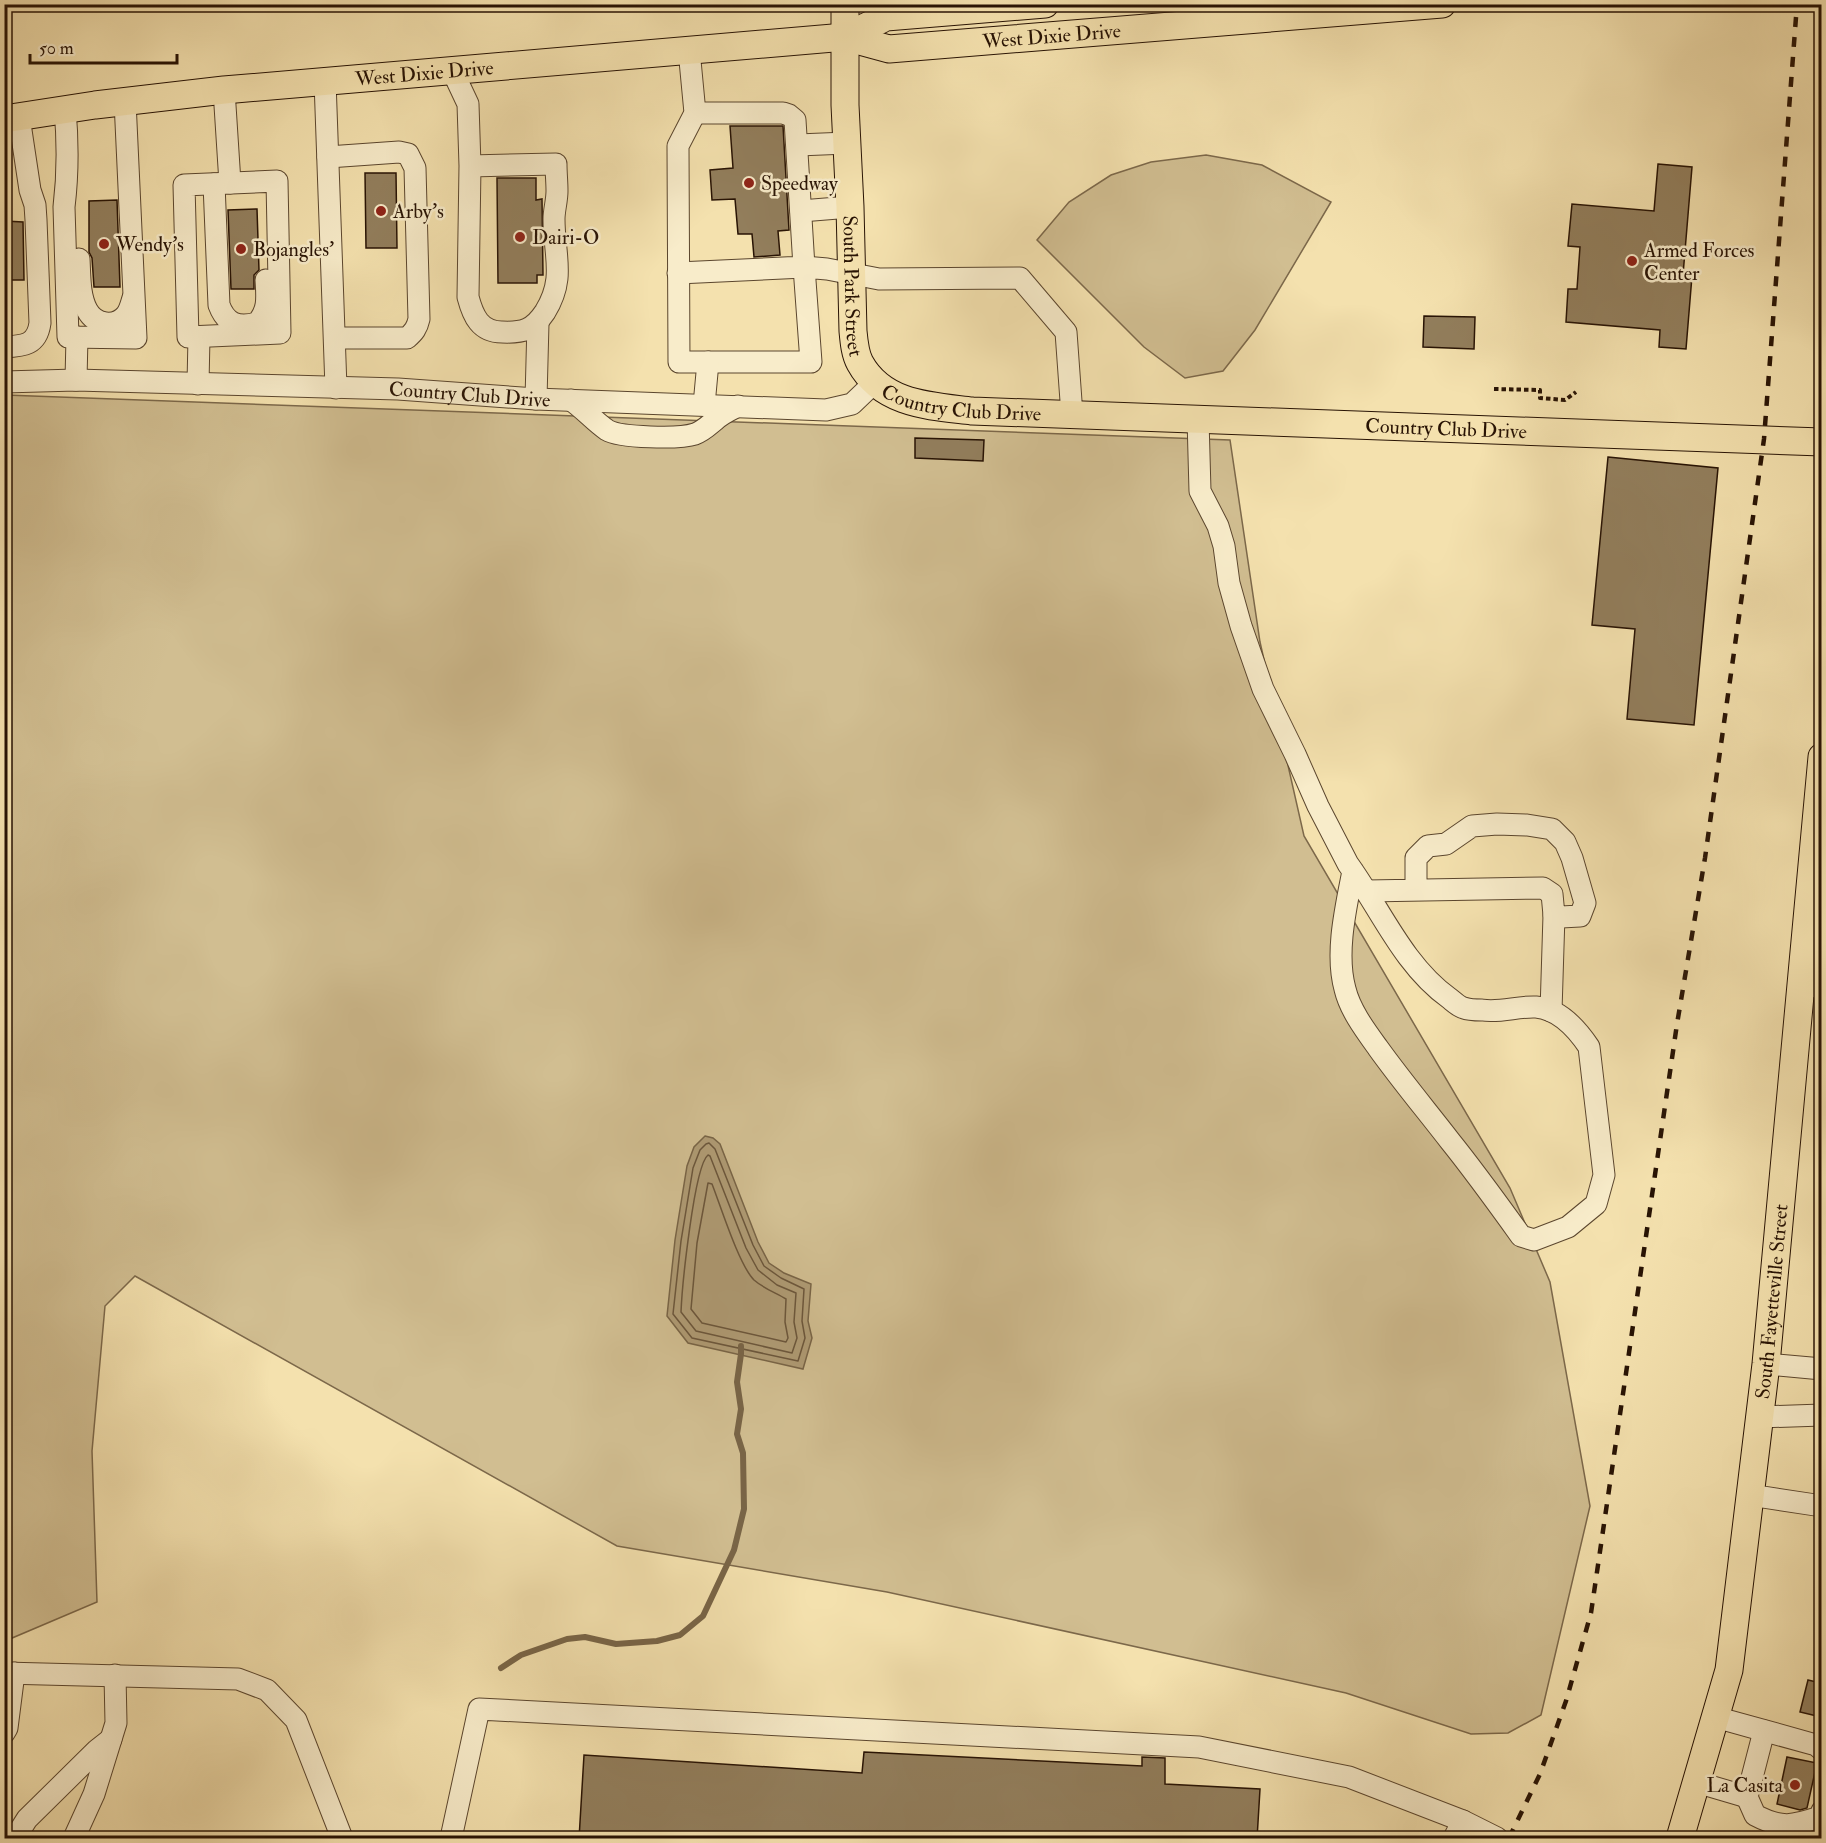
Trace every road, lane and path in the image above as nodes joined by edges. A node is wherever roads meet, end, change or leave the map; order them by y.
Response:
1 (845, 4) edge
2 (1045, 4) edge
3 (1442, 4) edge
4 (845, 37) junction
5 (689, 50) junction
6 (452, 70) junction
7 (325, 81) junction
8 (224, 90) junction
9 (125, 101) junction
10 (65, 109) junction
11 (695, 113) junction
12 (12, 118) edge
13 (847, 143) junction
14 (798, 145) junction
15 (328, 157) junction
16 (470, 166) junction
17 (263, 182) junction
18 (222, 183) junction
19 (67, 186) junction
20 (850, 207) junction
21 (801, 211) junction
22 (804, 267) junction
23 (678, 273) junction
24 (851, 273) junction
25 (135, 294) junction
26 (538, 323) junction
27 (77, 337) junction
28 (199, 337) junction
29 (335, 338) junction
30 (4, 347) edge
31 (708, 362) junction
32 (76, 380) junction
33 (4, 382) edge
34 (875, 382) junction
35 (198, 384) junction
36 (336, 388) junction
37 (1494, 389) dead end
38 (1576, 392) dead end
39 (536, 399) junction
40 (571, 400) junction
41 (704, 405) junction
42 (738, 406) junction
43 (1072, 415) junction
44 (1198, 419) junction
45 (1821, 442) edge
46 (1821, 757) edge
47 (1820, 798) edge
48 (1353, 872) junction
49 (1416, 890) junction
50 (1367, 891) junction
51 (1554, 915) junction
52 (1811, 986) edge
53 (1551, 1011) junction
54 (1766, 1364) junction
55 (1821, 1369) edge
56 (1821, 1415) edge
57 (1760, 1417) junction
58 (1750, 1495) junction
59 (1821, 1506) edge
60 (9, 1673) edge
61 (115, 1675) junction
62 (1715, 1717) junction
63 (1764, 1731) junction
64 (4, 1732) edge
65 (112, 1738) junction
66 (1821, 1750) edge
67 (1696, 1782) junction
68 (1747, 1797) junction
69 (1821, 1811) edge
70 (1458, 1830) edge
71 (15, 1839) edge
72 (74, 1839) edge
73 (342, 1839) edge
74 (451, 1839) edge
75 (1497, 1839) edge
76 (1680, 1839) edge

1 - 4 main road, South Park Street
2 - 4 main road, West Dixie Drive
3 - 4 main road, West Dixie Drive
4 - 5 main road, West Dixie Drive
4 - 13 main road, South Park Street
5 - 6 main road, West Dixie Drive
5 - 11 street
6 - 7 main road, West Dixie Drive
6 - 16 street
7 - 8 main road, West Dixie Drive
7 - 15 street
8 - 9 main road, West Dixie Drive
8 - 18 street
9 - 10 main road, West Dixie Drive
9 - 25 street
10 - 12 main road, West Dixie Drive
10 - 19 street
11 - 14 street
11 - 23 street
12 - 30 street
13 - 14 street
13 - 20 main road, South Park Street
14 - 21 street
15 - 29 street
15 - 29 street
16 - 26 street
16 - 26 street
17 - 18 street
17 - 18 street
17 - 28 street
18 - 28 street
19 - 25 street
19 - 27 street
20 - 21 street
20 - 24 main road, South Park Street
21 - 22 street
22 - 23 street
22 - 24 street
22 - 31 street
23 - 31 street
24 - 34 main road, South Park Street
24 - 43 street
25 - 27 street
26 - 39 street
27 - 32 street
28 - 35 street
29 - 36 street
31 - 41 street
32 - 33 street, Country Club Drive
32 - 35 street, Country Club Drive
34 - 42 street, Country Club Drive
34 - 43 main road, Country Club Drive
35 - 36 street, Country Club Drive
36 - 39 street, Country Club Drive
37 - 38 path
39 - 40 street, Country Club Drive
40 - 41 street, Country Club Drive
40 - 42 street
41 - 42 street, Country Club Drive
43 - 44 main road, Country Club Drive
44 - 45 main road, Country Club Drive
44 - 48 street
46 - 47 main road, South Fayetteville Street
47 - 52 main road, South Fayetteville Street
48 - 50 street
48 - 53 street
49 - 50 street
49 - 51 street
49 - 51 street
50 - 53 street
51 - 53 street
52 - 54 main road, South Fayetteville Street
54 - 55 street
54 - 57 main road, South Fayetteville Street
56 - 57 street
57 - 58 main road, South Fayetteville Street
58 - 59 street
58 - 62 main road, South Fayetteville Street
60 - 61 street
60 - 64 street
61 - 65 street
61 - 73 street
62 - 63 street
62 - 67 main road, South Fayetteville Street
63 - 66 street
63 - 68 street
65 - 71 street
65 - 72 street
67 - 68 street
67 - 76 main road, South Fayetteville Street
68 - 69 street
70 - 74 street
70 - 75 street

